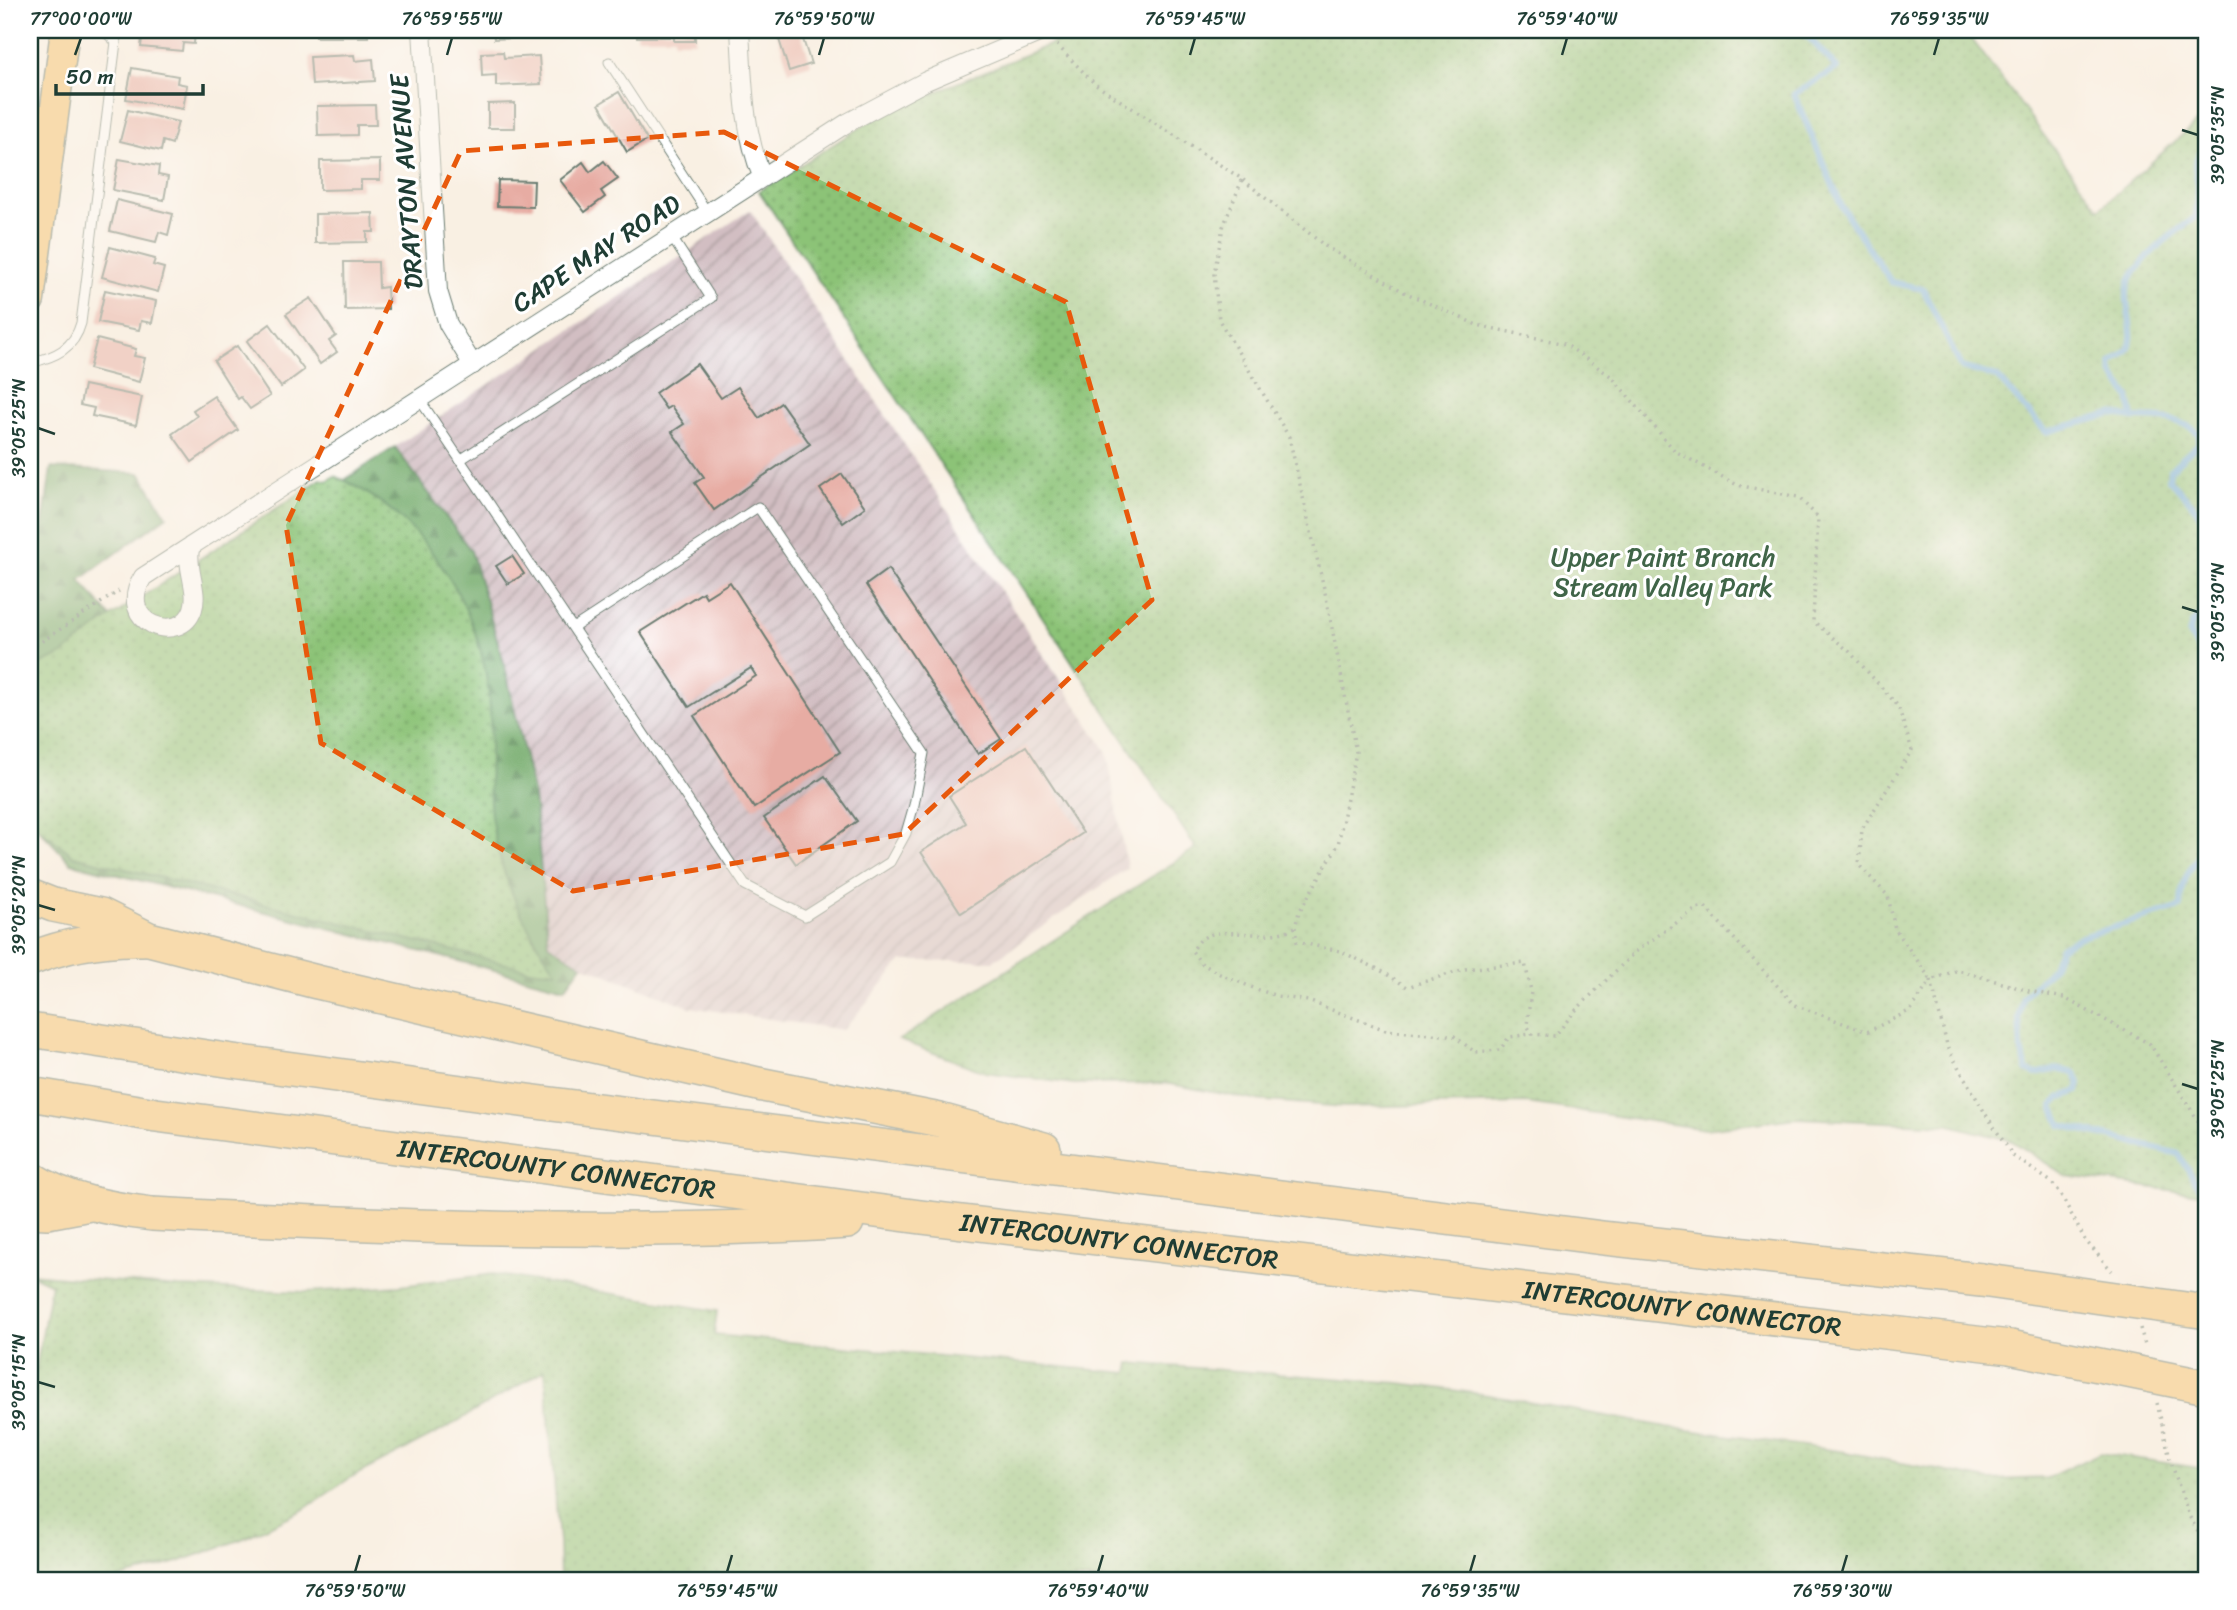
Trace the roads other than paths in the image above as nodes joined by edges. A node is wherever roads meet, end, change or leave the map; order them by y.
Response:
1 (51, 30) edge
2 (65, 30) edge
3 (103, 30) edge
4 (422, 30) edge
5 (740, 30) edge
6 (1045, 30) edge
7 (61, 59) junction
8 (609, 62) dead end
9 (762, 176) junction
10 (707, 212) junction
11 (671, 236) junction
12 (30, 300) edge
13 (30, 363) edge
14 (472, 365) junction
15 (420, 400) junction
16 (460, 460) junction
17 (190, 549) junction
18 (573, 628) junction
19 (30, 896) edge
20 (149, 939) junction
21 (30, 959) edge
22 (30, 1030) edge
23 (30, 1094) edge
24 (30, 1178) edge
25 (1155, 1180) junction
26 (93, 1204) junction
27 (30, 1211) edge
28 (921, 1217) junction
29 (2207, 1312) edge
30 (2207, 1387) edge

1 - 7 main road
2 - 7 main road
3 - 13 lane
4 - 14 street, DRAYTON AVENUE
5 - 9 street
6 - 9 street, CAPE MAY ROAD
7 - 12 main road
8 - 10 lane
9 - 10 street, CAPE MAY ROAD
10 - 11 street, CAPE MAY ROAD
11 - 14 street, CAPE MAY ROAD
11 - 16 lane
14 - 15 street, CAPE MAY ROAD
15 - 16 lane
15 - 17 street, CAPE MAY ROAD
16 - 18 lane
17 - 17 street, CAPE MAY ROAD
18 - 18 lane
19 - 20 highway
20 - 21 highway
20 - 25 highway
22 - 25 highway
23 - 28 highway, INTERCOUNTY CONNECTOR
24 - 26 highway
25 - 29 highway, bridge
26 - 27 highway
26 - 28 highway
28 - 30 highway, INTERCOUNTY CONNECTOR, bridge

